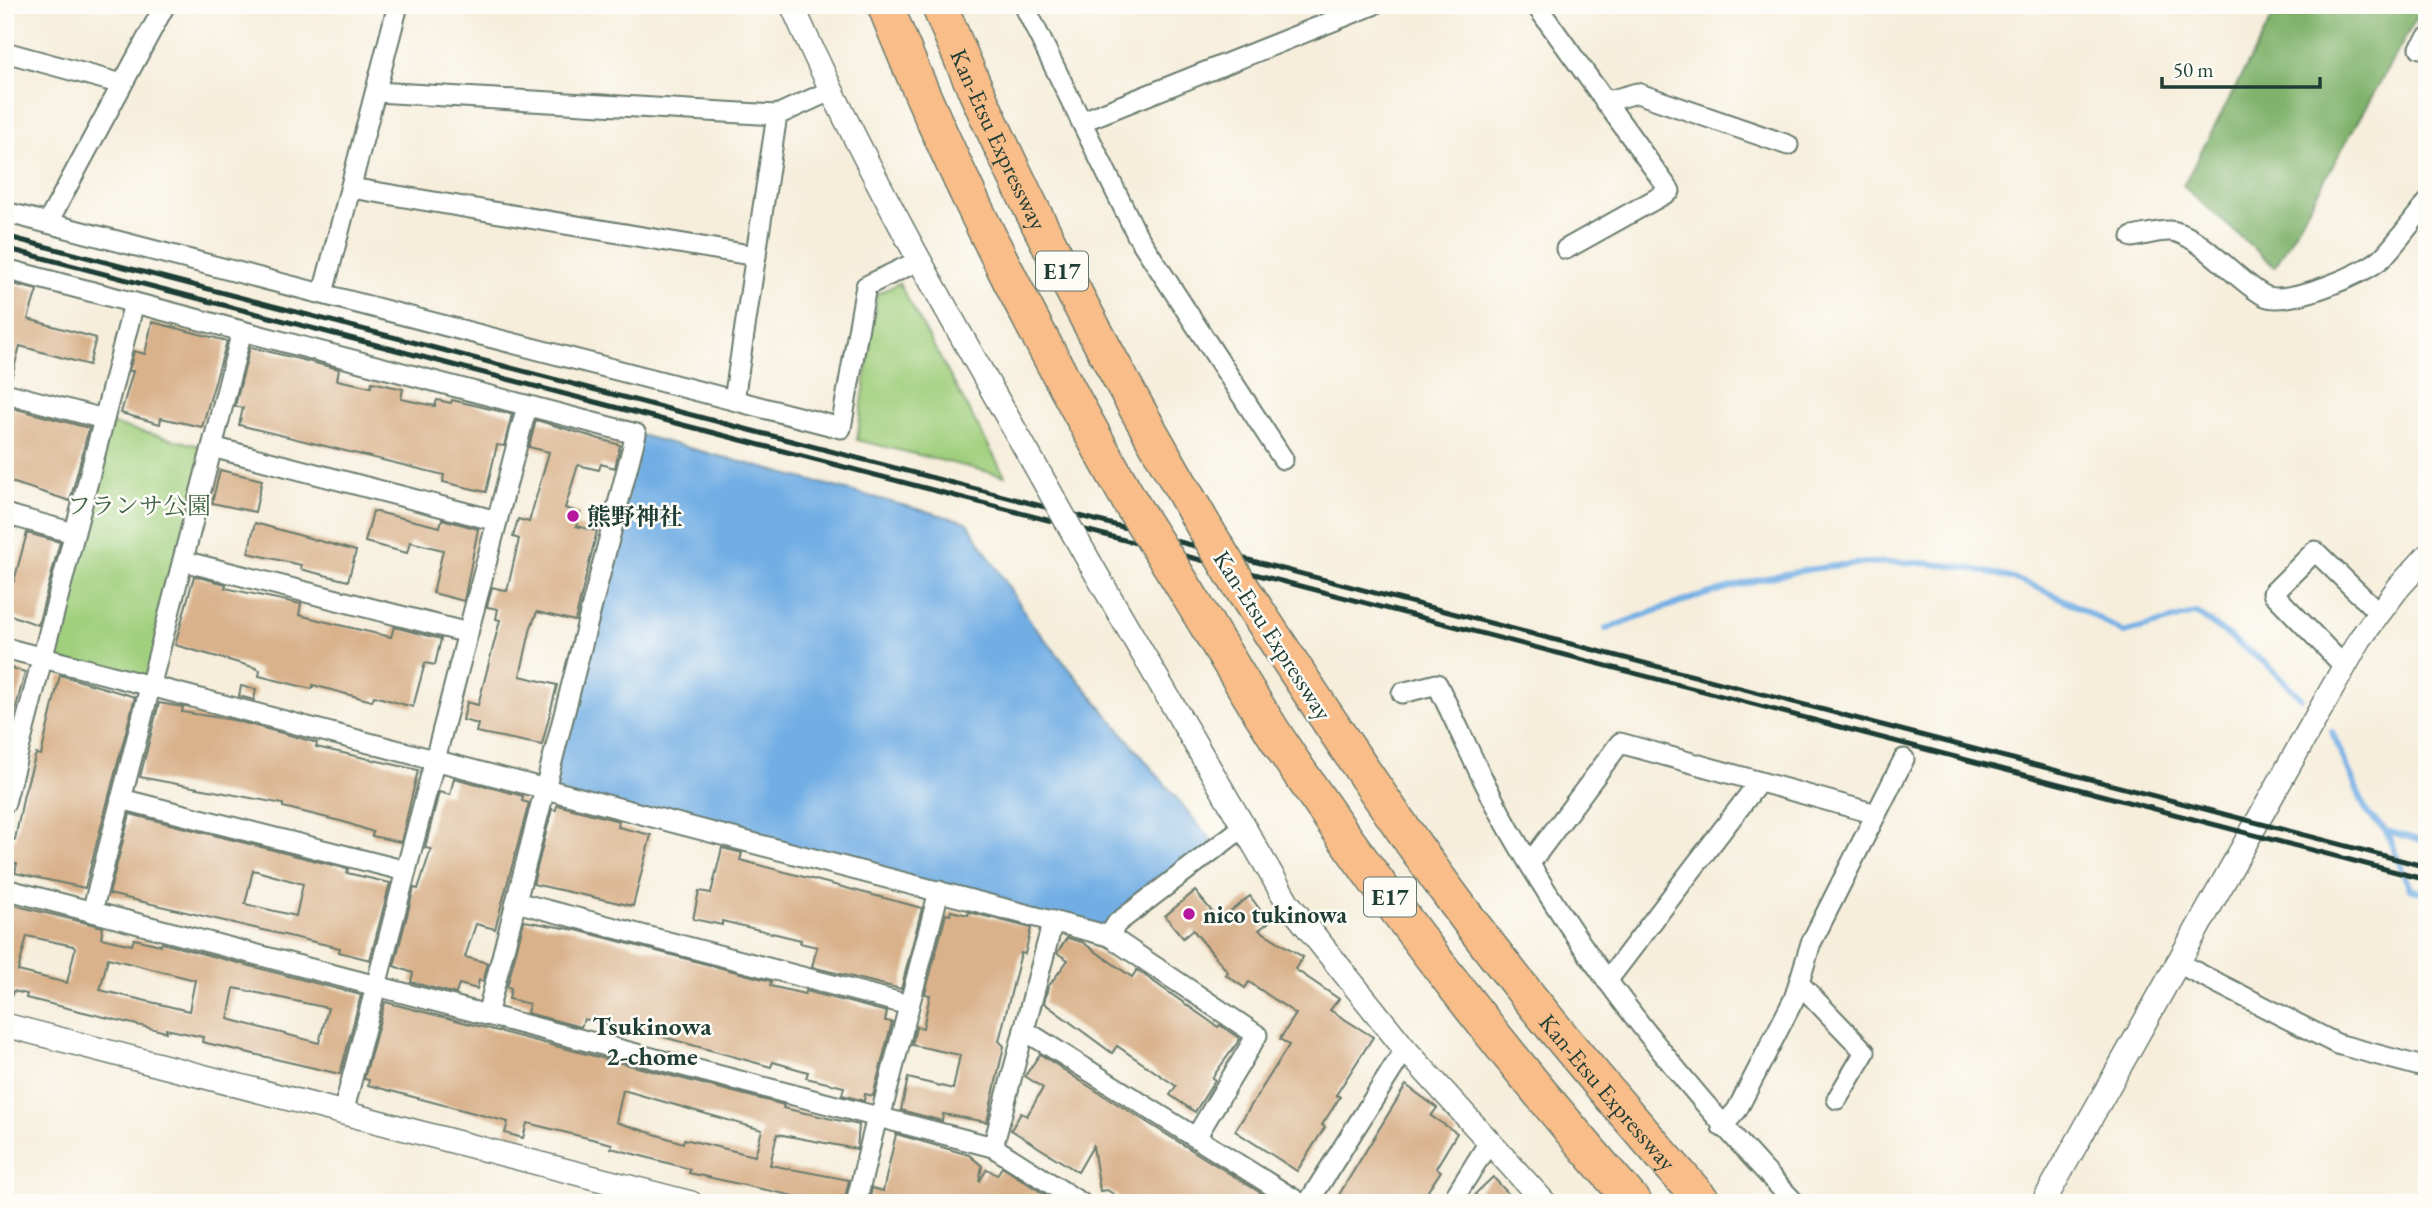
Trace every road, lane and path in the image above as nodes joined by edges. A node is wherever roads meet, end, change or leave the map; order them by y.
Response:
1 (165, 5) edge
2 (398, 5) edge
3 (792, 5) edge
4 (885, 5) edge
5 (939, 5) edge
6 (1024, 5) edge
7 (1373, 5) edge
8 (1536, 5) edge
9 (5, 52) edge
10 (122, 83) junction
11 (830, 91) junction
12 (376, 92) junction
13 (1605, 102) junction
14 (777, 116) junction
15 (1083, 121) junction
16 (1788, 145) dead end
17 (351, 188) junction
18 (2427, 203) edge
19 (5, 212) edge
20 (48, 222) junction
21 (2132, 237) dead end
22 (1566, 249) dead end
23 (756, 256) junction
24 (918, 261) junction
25 (5, 269) edge
26 (323, 293) junction
27 (134, 303) junction
28 (243, 331) junction
29 (5, 393) edge
30 (734, 400) junction
31 (527, 405) junction
32 (104, 419) junction
33 (212, 447) junction
34 (1283, 459) dead end
35 (5, 514) edge
36 (497, 521) junction
37 (74, 533) junction
38 (2427, 556) edge
39 (183, 561) junction
40 (2378, 612) junction
41 (468, 633) junction
42 (5, 648) edge
43 (42, 658) junction
44 (2344, 666) junction
45 (150, 686) junction
46 (1402, 693) dead end
47 (1904, 759) dead end
48 (435, 760) junction
49 (9, 771) edge
50 (1759, 782) junction
51 (545, 789) junction
52 (121, 799) junction
53 (5, 803) edge
54 (1876, 814) junction
55 (1242, 828) junction
56 (1530, 863) junction
57 (406, 871) junction
58 (5, 889) edge
59 (939, 891) junction
60 (516, 902) junction
61 (92, 912) junction
62 (1053, 921) junction
63 (1109, 936) junction
64 (2176, 962) junction
65 (1607, 981) junction
66 (1799, 983) junction
67 (376, 986) junction
68 (909, 1004) junction
69 (487, 1015) junction
70 (5, 1025) edge
71 (1024, 1030) junction
72 (1405, 1049) junction
73 (2427, 1068) edge
74 (1837, 1099) dead end
75 (343, 1113) junction
76 (878, 1117) junction
77 (1722, 1127) junction
78 (1196, 1137) junction
79 (1489, 1142) junction
80 (993, 1147) junction
81 (691, 1203) edge
82 (856, 1203) edge
83 (1081, 1203) edge
84 (1300, 1203) edge
85 (1308, 1203) edge
86 (1451, 1203) edge
87 (1545, 1203) edge
88 (1634, 1203) edge
89 (1704, 1203) edge
90 (1795, 1203) edge
91 (2043, 1203) edge

1 - 10 street
2 - 12 street
3 - 11 street
4 - 88 highway, Kan-Etsu Expressway / E17, bridge
5 - 89 highway, Kan-Etsu Expressway / E17, bridge
6 - 15 street
7 - 15 street
8 - 13 street
9 - 10 street
10 - 20 street
11 - 14 street
11 - 24 street
12 - 14 street
12 - 17 street
13 - 16 street
13 - 22 street
14 - 23 street
15 - 34 street
17 - 23 street
17 - 26 street
18 - 21 street
19 - 20 street
20 - 26 street
23 - 30 street
24 - 30 street
24 - 55 street, bridge
25 - 27 street
26 - 30 street
27 - 28 street
27 - 32 street
28 - 31 street
28 - 33 street
29 - 32 street
31 - 36 street
31 - 51 street
32 - 37 street
33 - 36 street
33 - 39 street
35 - 37 street
36 - 41 street
37 - 43 street
38 - 40 street
39 - 41 street
39 - 45 street
40 - 44 street
40 - 44 street
41 - 48 street
42 - 43 street
43 - 45 street
43 - 49 street
44 - 64 street
45 - 48 street
45 - 52 street
46 - 56 street
47 - 54 street
48 - 51 street
48 - 57 street
49 - 53 street
50 - 54 street
50 - 56 street
50 - 65 street
51 - 59 street
51 - 60 street
52 - 57 street
52 - 61 street
54 - 66 street
55 - 63 street
55 - 72 street
56 - 65 street
57 - 67 street
58 - 61 street
59 - 62 street
59 - 68 street
60 - 68 street
60 - 69 street
61 - 67 street
62 - 63 street
62 - 71 street
63 - 78 street
64 - 73 street
64 - 91 street
65 - 77 street
66 - 74 street
66 - 77 street
67 - 69 street
67 - 75 street
68 - 76 street
69 - 76 street
70 - 75 street
71 - 78 street
71 - 80 street
72 - 79 street
72 - 85 street
75 - 81 street
76 - 80 street
76 - 82 street
77 - 90 street
78 - 84 street
79 - 86 street
79 - 87 street
80 - 83 street

